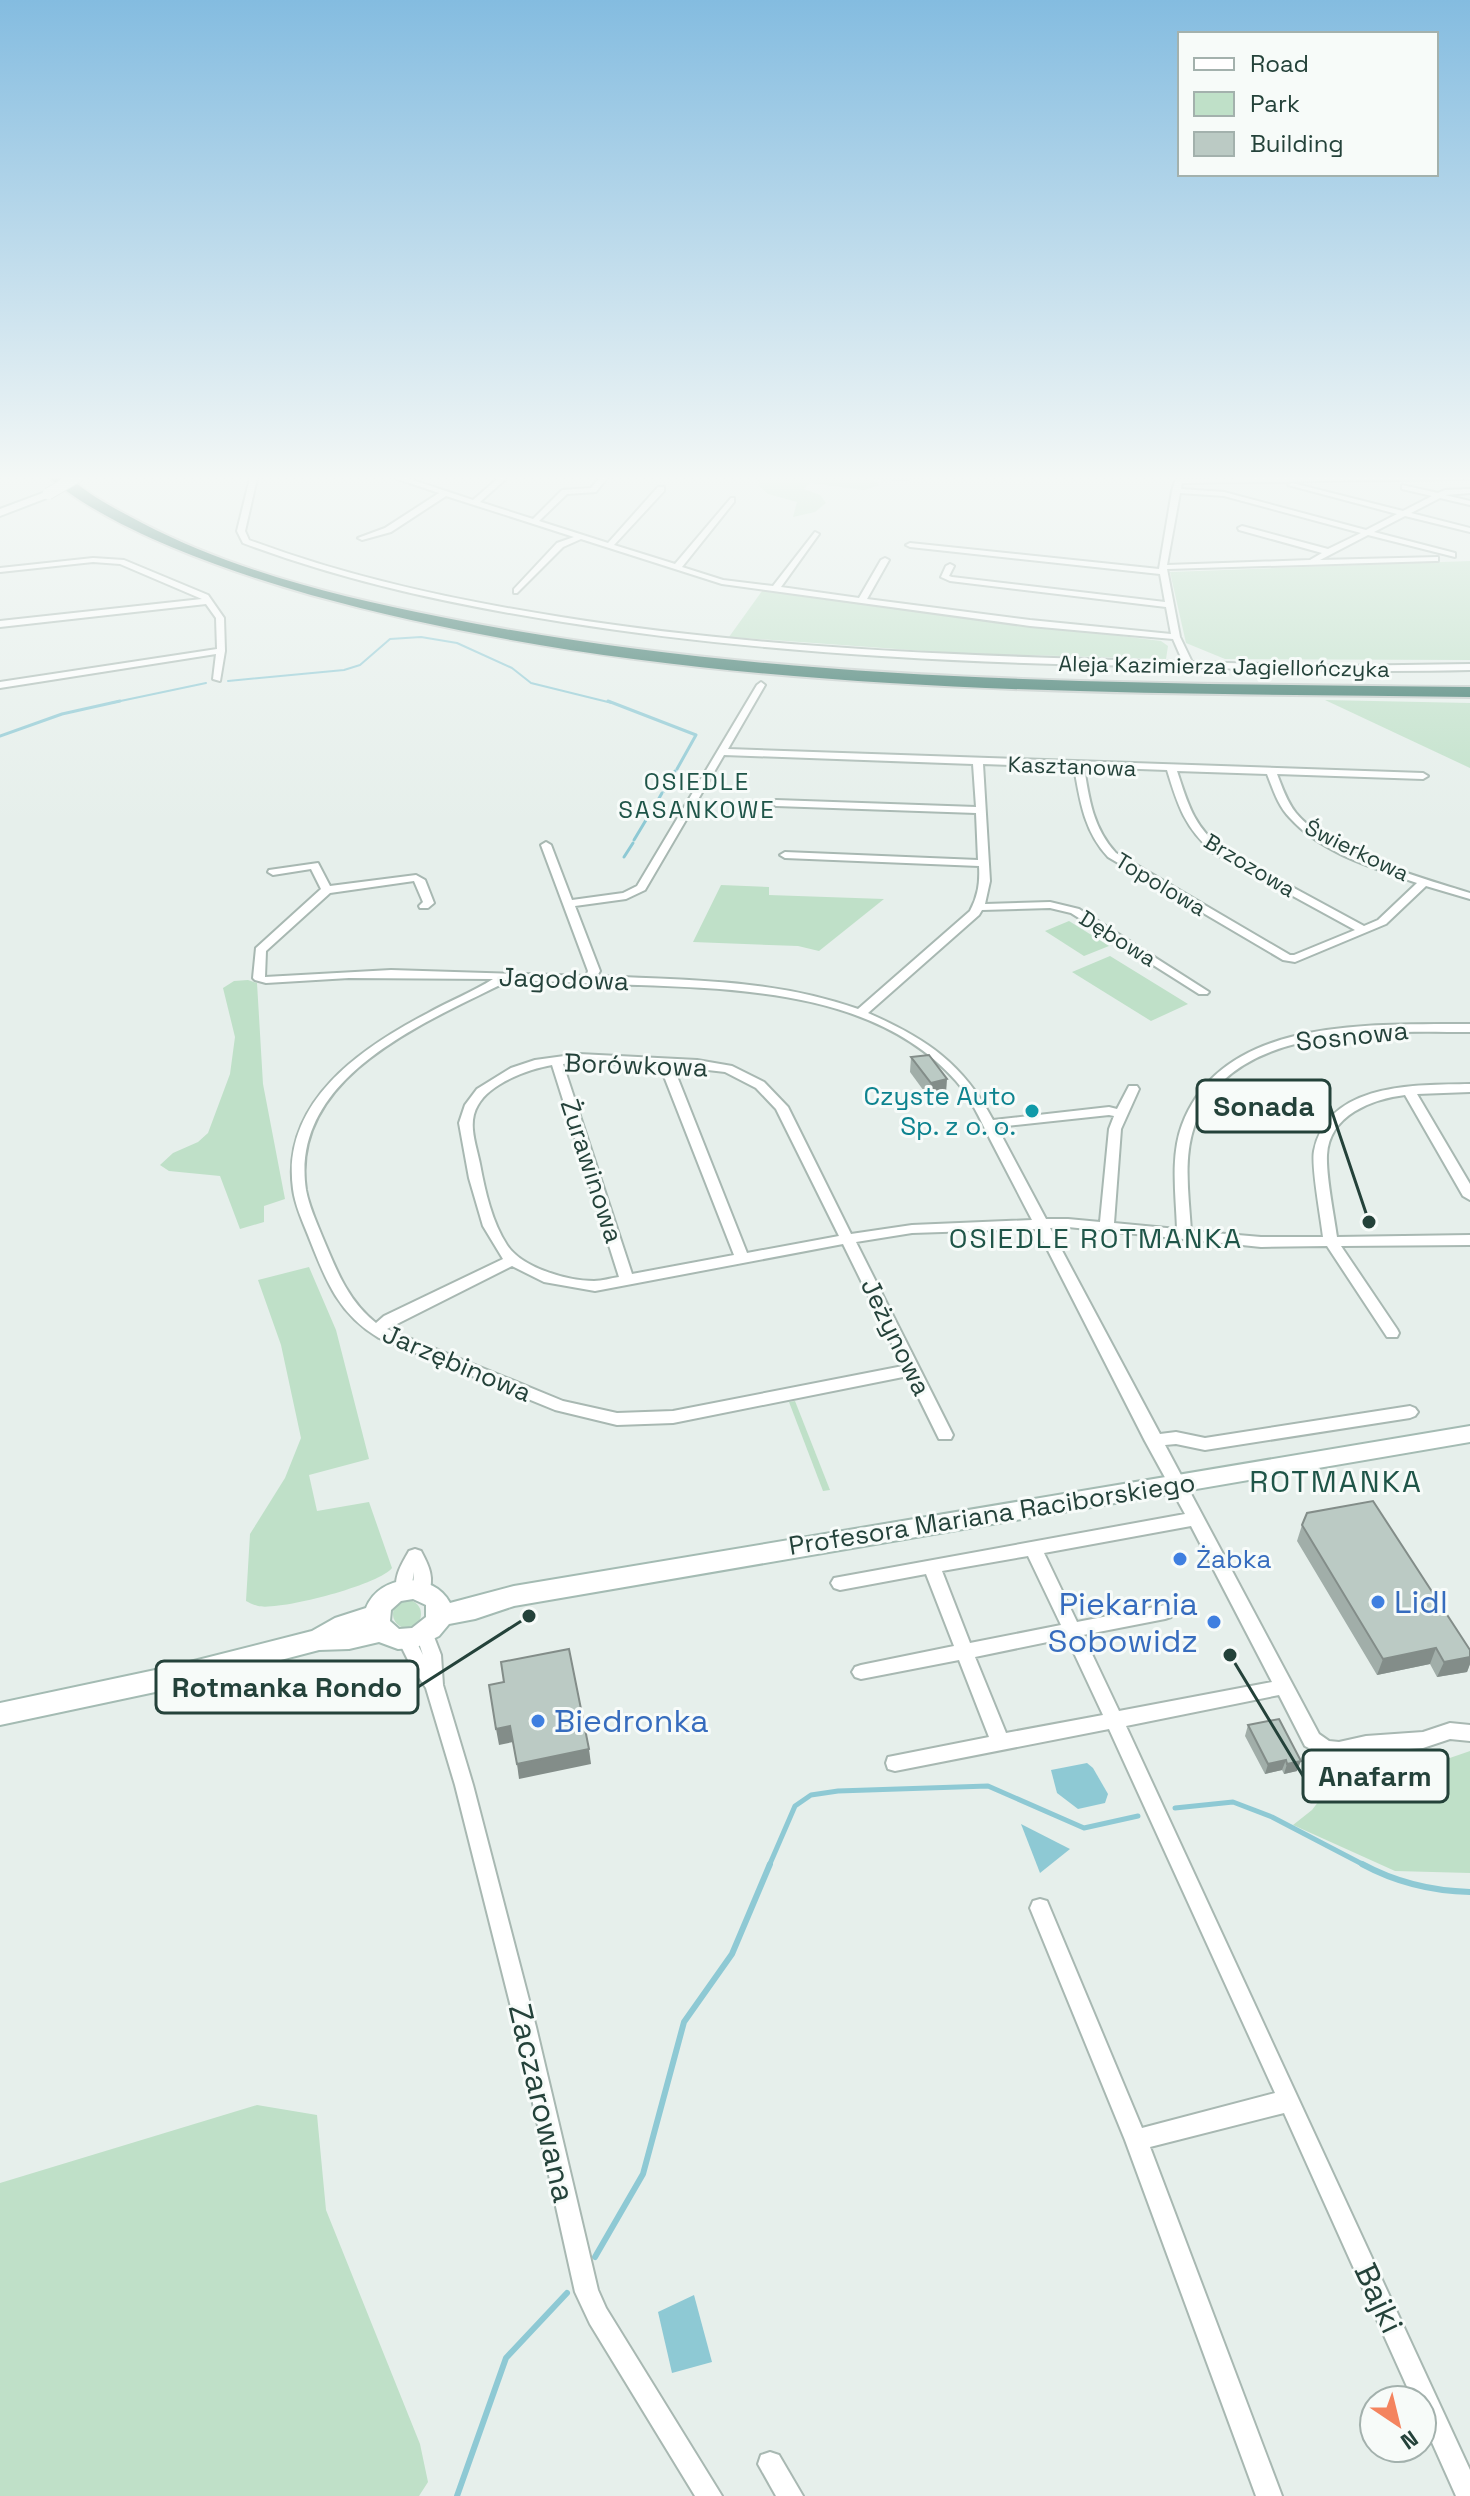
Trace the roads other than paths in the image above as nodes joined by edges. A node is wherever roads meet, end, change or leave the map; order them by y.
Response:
1 (185, 590) edge
2 (317, 590) edge
3 (344, 590) edge
4 (420, 590) edge
5 (778, 590) edge
6 (868, 590) edge
7 (1047, 590) edge
8 (1167, 590) edge
9 (209, 601) junction
10 (861, 602) junction
11 (1169, 605) junction
12 (0, 624) edge
13 (1176, 637) junction
14 (221, 651) junction
15 (1189, 665) junction
16 (1470, 667) edge
17 (217, 679) dead end
18 (0, 685) edge
19 (761, 685) dead end
20 (1470, 689) edge
21 (720, 752) junction
22 (978, 763) junction
23 (1079, 767) junction
24 (1172, 770) junction
25 (1271, 772) junction
26 (1423, 776) dead end
27 (776, 803) dead end
28 (979, 810) junction
29 (546, 845) dead end
30 (785, 855) dead end
31 (982, 863) junction
32 (273, 872) dead end
33 (1424, 882) junction
34 (327, 890) junction
35 (1470, 896) edge
36 (569, 904) junction
37 (424, 906) dead end
38 (979, 907) junction
39 (1364, 930) junction
40 (499, 976) junction
41 (590, 980) junction
42 (1203, 992) dead end
43 (859, 1014) junction
44 (1470, 1028) edge
45 (556, 1060) junction
46 (665, 1062) junction
47 (1470, 1088) edge
48 (1133, 1089) dead end
49 (1409, 1090) junction
50 (1121, 1114) junction
51 (989, 1124) junction
52 (1470, 1196) edge
53 (1042, 1224) junction
54 (1107, 1226) junction
55 (1184, 1235) junction
56 (847, 1239) junction
57 (1470, 1240) edge
58 (1332, 1243) junction
59 (742, 1259) junction
60 (512, 1260) junction
61 (627, 1281) junction
62 (376, 1330) junction
63 (1392, 1333) dead end
64 (912, 1370) junction
65 (1410, 1412) dead end
66 (1470, 1434) edge
67 (945, 1435) dead end
68 (1153, 1441) junction
69 (1175, 1484) junction
70 (1195, 1519) junction
71 (1033, 1548) junction
72 (931, 1566) junction
73 (840, 1583) dead end
74 (423, 1612) junction
75 (1165, 1612) dead end
76 (379, 1623) junction
77 (1072, 1630) junction
78 (964, 1652) junction
79 (861, 1672) dead end
80 (1284, 1687) junction
81 (0, 1714) edge
82 (1115, 1720) junction
83 (1470, 1733) edge
84 (1000, 1742) junction
85 (895, 1763) dead end
86 (1040, 1908) dead end
87 (1288, 2101) junction
88 (1136, 2140) junction
89 (770, 2464) dead end
90 (709, 2496) edge
91 (790, 2496) edge
92 (1269, 2496) edge
93 (1469, 2496) edge

1 - 9 street
2 - 20 highway, Aleja Kazimierza Jagiellończyka
3 - 20 highway, Aleja Kazimierza Jagiellończyka
4 - 15 street
5 - 10 street
6 - 10 street
7 - 11 street
8 - 11 street
9 - 12 street
9 - 14 street
10 - 13 street
11 - 13 street
13 - 15 street
14 - 17 street
14 - 18 street
15 - 16 street
19 - 21 street
21 - 22 street, Kasztanowa
21 - 36 street
22 - 23 street, Kasztanowa
22 - 28 street
23 - 24 street, Kasztanowa
23 - 39 street, Topolowa
24 - 25 street, Kasztanowa
24 - 39 street, Brzozowa
25 - 26 street, Kasztanowa
25 - 33 street, Świerkowa
27 - 28 street
28 - 31 street
29 - 36 street
30 - 31 street
31 - 38 street
32 - 34 street
33 - 35 street, Świerkowa
33 - 39 street
34 - 37 street
34 - 40 street, Jagodowa
36 - 41 street
38 - 42 street, Dębowa
38 - 43 street
40 - 41 street, Jagodowa
40 - 62 street, Jarzębinowa
41 - 43 street, Jagodowa
43 - 51 street, Jagodowa
44 - 55 street, Sosnowa
45 - 46 street, Borówkowa
45 - 60 street, Borówkowa
45 - 61 street, Żurawinowa
46 - 56 street, Borówkowa
46 - 59 street
47 - 49 street
48 - 50 street
49 - 52 street
49 - 58 street
50 - 51 street
50 - 54 street
51 - 53 street, Jagodowa
53 - 54 street, Borówkowa
53 - 56 street, Borówkowa
53 - 68 street, Jagodowa
54 - 55 street, Borówkowa
55 - 58 street, Borówkowa
56 - 59 street, Borówkowa
56 - 64 street, Jeżynowa
57 - 58 street, Borówkowa
58 - 63 street
59 - 61 street, Borówkowa
60 - 61 street, Borówkowa
60 - 62 street
62 - 64 street, Jarzębinowa
64 - 67 street, Jeżynowa
65 - 68 street
66 - 69 main road, Profesora Mariana Raciborskiego
68 - 69 street, Jagodowa
69 - 70 street
69 - 74 main road, Profesora Mariana Raciborskiego
70 - 71 street
70 - 80 street
71 - 72 street
71 - 77 street, Bajki
72 - 73 street
72 - 78 street
74 - 76 main road
74 - 76 main road
74 - 90 street, Zaczarowana
75 - 77 street
76 - 81 main road
77 - 78 street
77 - 82 street, Bajki
78 - 79 street
78 - 84 street
80 - 82 street
80 - 83 street
82 - 84 street
82 - 87 street, Bajki
84 - 85 street
86 - 88 street
87 - 88 street
87 - 93 street, Bajki
88 - 92 street
89 - 91 street

